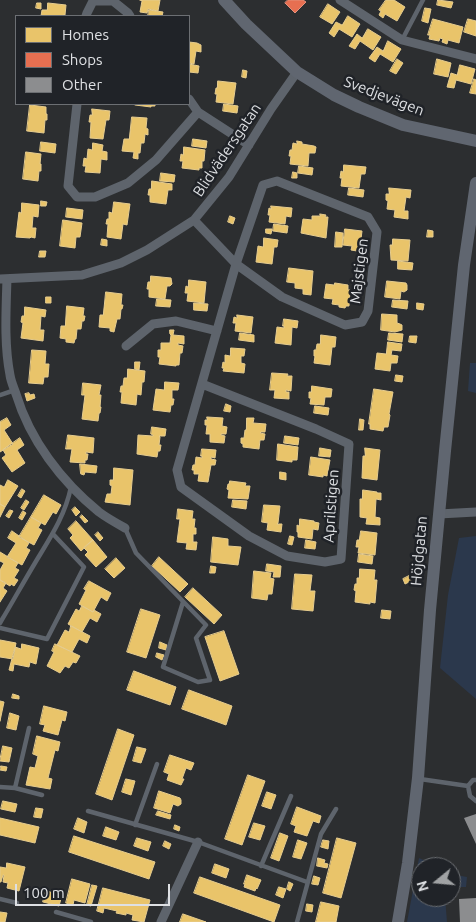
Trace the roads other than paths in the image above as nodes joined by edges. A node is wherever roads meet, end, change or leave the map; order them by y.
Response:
1 (224, 0) edge
2 (340, 0) edge
3 (424, 0) edge
4 (86, 15) edge
5 (129, 15) edge
6 (402, 40) junction
7 (476, 59) edge
8 (298, 72) junction
9 (190, 100) edge
10 (77, 105) edge
11 (198, 112) junction
12 (476, 141) edge
13 (249, 145) junction
14 (476, 182) edge
15 (194, 220) junction
16 (236, 264) junction
17 (3, 279) edge
18 (217, 331) junction
19 (126, 346) dead end
20 (202, 384) junction
21 (15, 390) junction
22 (0, 395) edge
23 (71, 485) junction
24 (476, 512) edge
25 (439, 514) junction
26 (124, 528) joint
27 (53, 534) junction
28 (183, 602) junction
29 (0, 623) edge
30 (0, 628) edge
31 (29, 728) dead end
32 (157, 764) dead end
33 (418, 778) junction
34 (476, 780) edge
35 (468, 786) junction
36 (0, 787) edge
37 (15, 788) junction
38 (42, 795) dead end
39 (291, 796) dead end
40 (476, 801) edge
41 (336, 809) dead end
42 (88, 812) dead end
43 (135, 825) junction
44 (198, 842) junction
45 (262, 866) junction
46 (307, 882) junction
47 (0, 899) edge
48 (17, 903) dead end
49 (56, 912) dead end
50 (90, 922) edge
51 (160, 922) edge
52 (297, 922) edge
53 (398, 922) edge

1 - 8 street, Svedjevägen
2 - 6 street
3 - 6 lane
4 - 5 street
6 - 7 street
8 - 12 street, Svedjevägen
8 - 13 street, Blidvädersgatan
9 - 11 street
10 - 11 street
11 - 13 street
13 - 15 street, Blidvädersgatan
14 - 25 street, Höjdgatan
15 - 16 street, Majstigen
15 - 17 street, Blidvädersgatan
16 - 16 street, Majstigen
16 - 18 street, Aprilstigen
17 - 21 street
18 - 19 street
18 - 20 street, Aprilstigen
20 - 20 street, Aprilstigen
21 - 22 lane
21 - 23 street
23 - 26 street
23 - 27 lane
24 - 25 street
25 - 33 street, Höjdgatan
26 - 28 lane
27 - 29 lane
27 - 30 lane
28 - 28 lane
31 - 37 lane
32 - 43 lane
33 - 35 lane
33 - 53 street, Höjdgatan
34 - 35 lane
35 - 40 lane
36 - 37 lane
37 - 38 lane
39 - 45 lane
41 - 46 lane
42 - 43 lane
43 - 44 lane
44 - 45 lane
44 - 51 street
45 - 46 lane
46 - 52 lane
47 - 48 lane
49 - 50 lane

